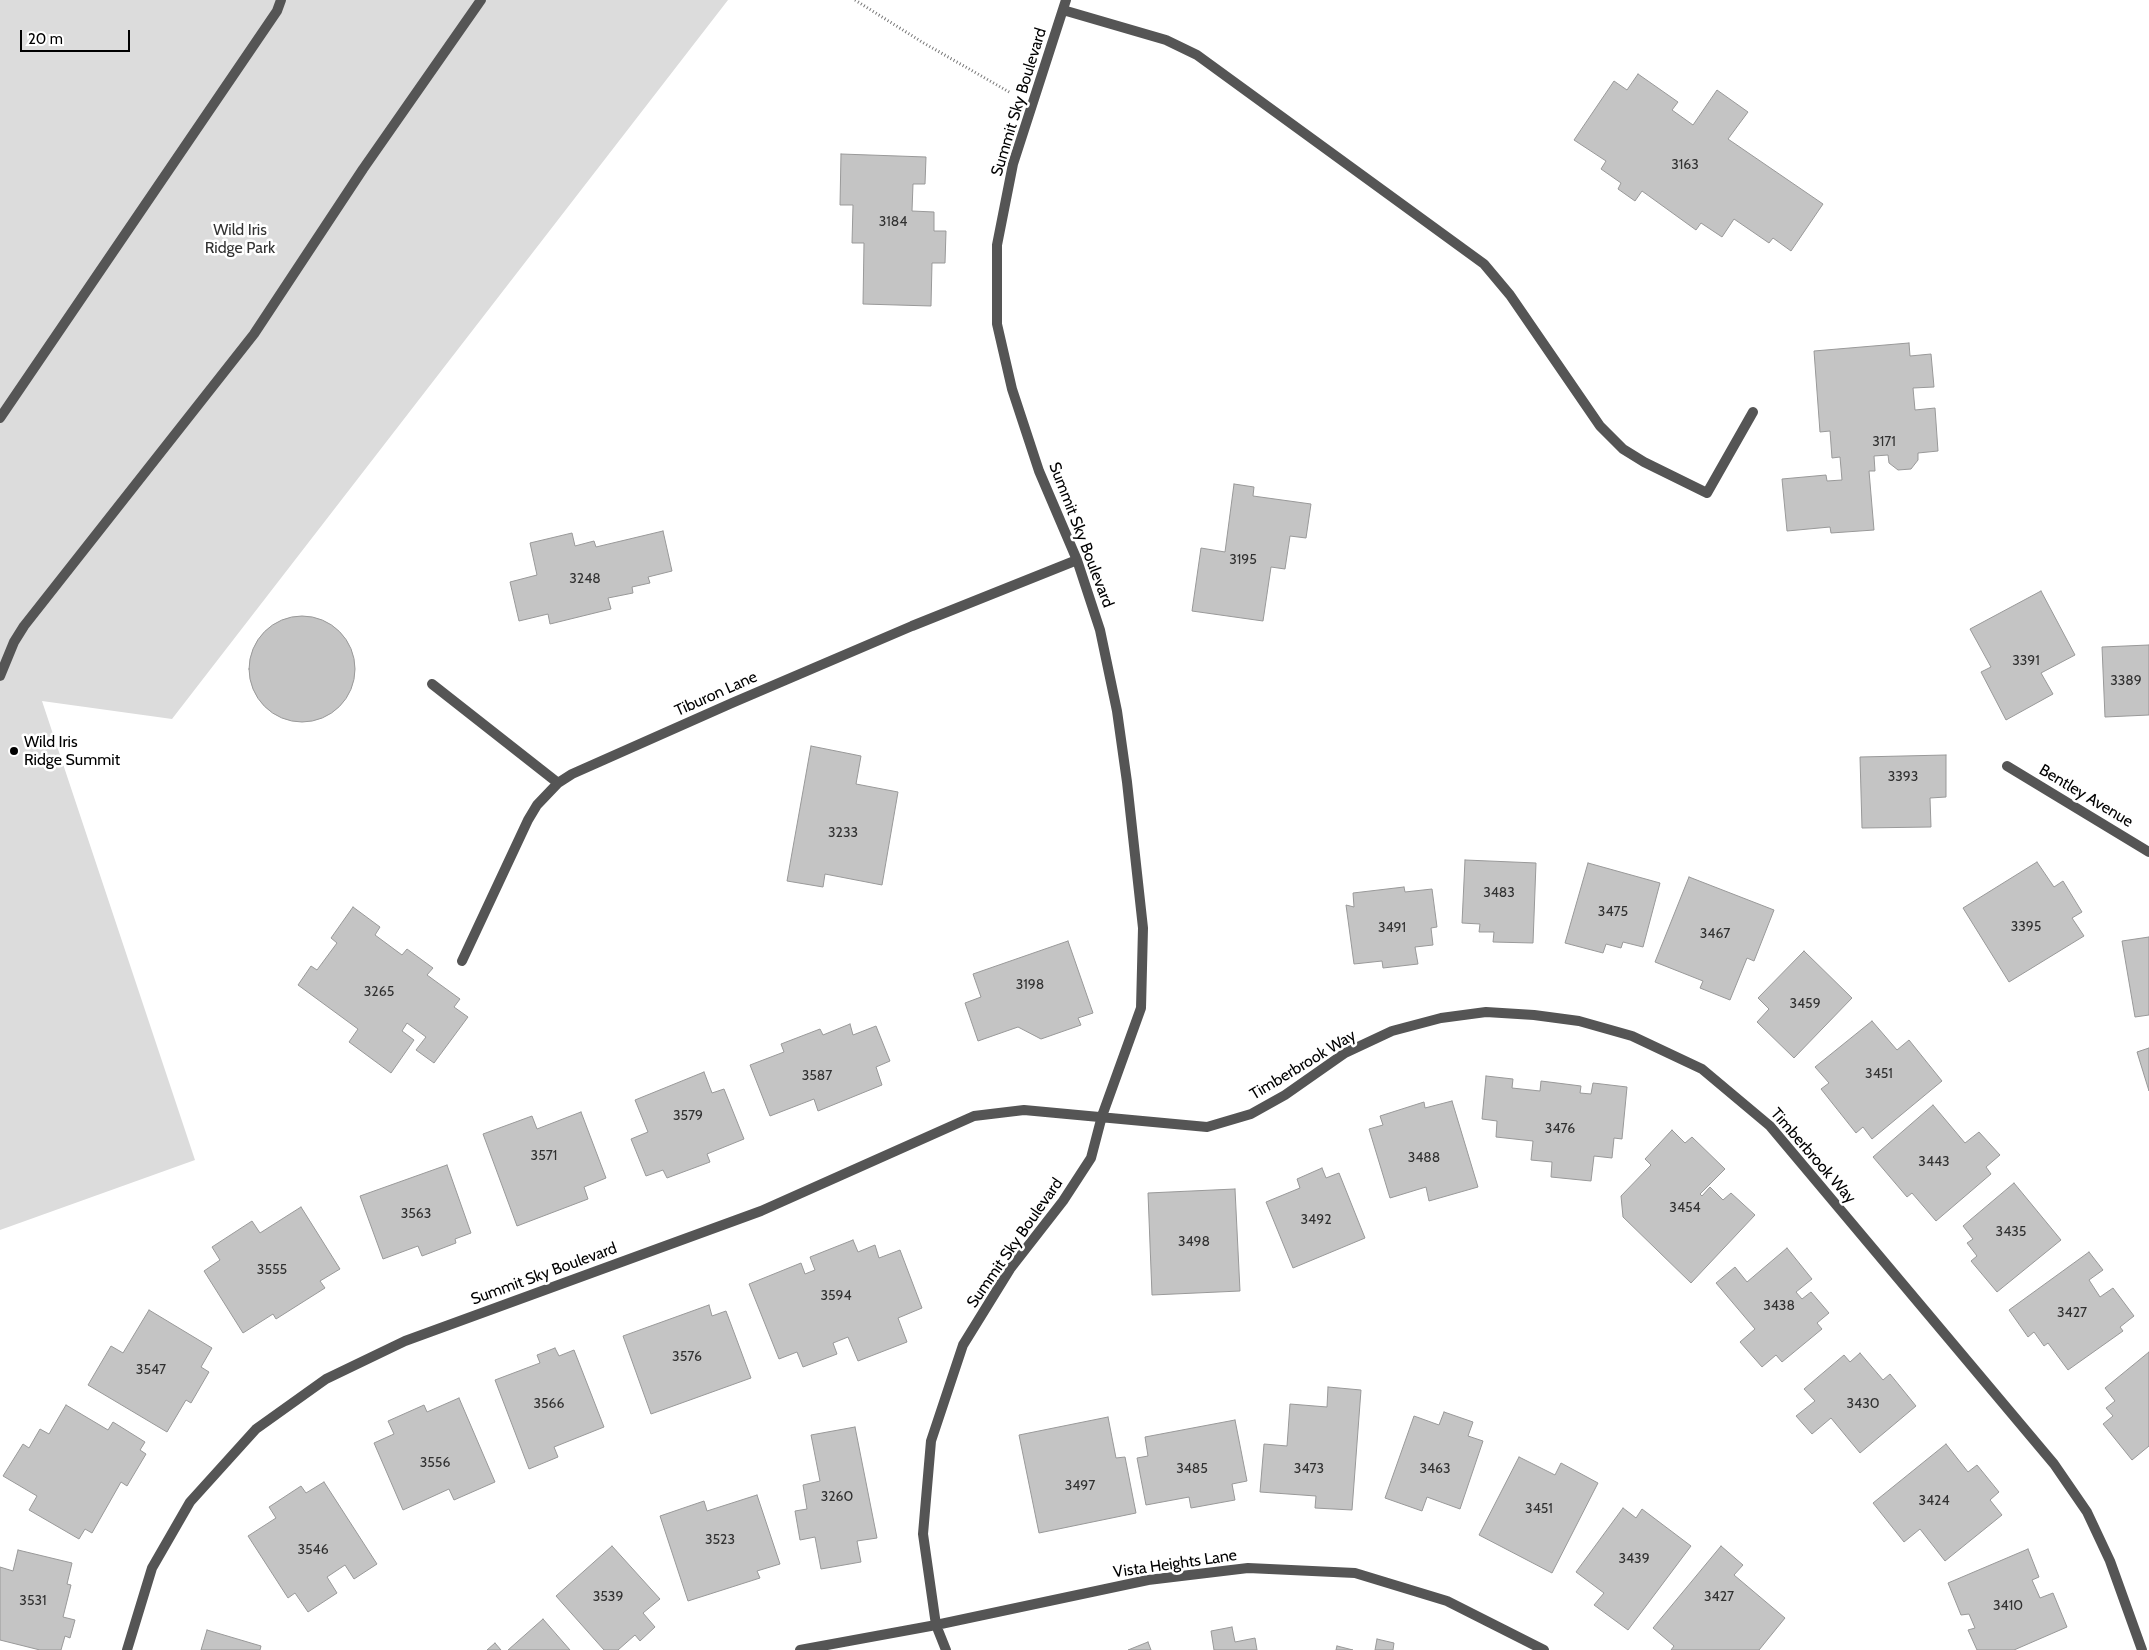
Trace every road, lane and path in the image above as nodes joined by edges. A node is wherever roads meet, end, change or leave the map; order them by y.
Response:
1 (281, 0) edge
2 (481, 0) edge
3 (855, 0) edge
4 (1064, 5) edge
5 (1034, 100) junction
6 (1754, 412) dead end
7 (0, 418) edge
8 (1077, 560) junction
9 (0, 676) edge
10 (432, 684) dead end
11 (2007, 766) dead end
12 (558, 783) junction
13 (2149, 852) edge
14 (462, 961) dead end
15 (1102, 1116) junction
16 (936, 1625) junction
17 (127, 1650) edge
18 (800, 1650) edge
19 (946, 1650) edge
20 (1544, 1650) edge
21 (2142, 1650) edge

1 - 7 street
2 - 9 street
3 - 5 path
4 - 5 street, Summit Sky Boulevard
4 - 6 street
5 - 8 street, Summit Sky Boulevard
8 - 12 street, Tiburon Lane
8 - 15 street, Summit Sky Boulevard
10 - 12 street
11 - 13 street, Bentley Avenue
12 - 14 street, Tiburon Lane
15 - 16 street, Summit Sky Boulevard
15 - 17 street, Summit Sky Boulevard
15 - 21 street, Timberbrook Way
16 - 18 street, Vista Heights Lane
16 - 19 street, Summit Sky Boulevard
16 - 20 street, Vista Heights Lane

